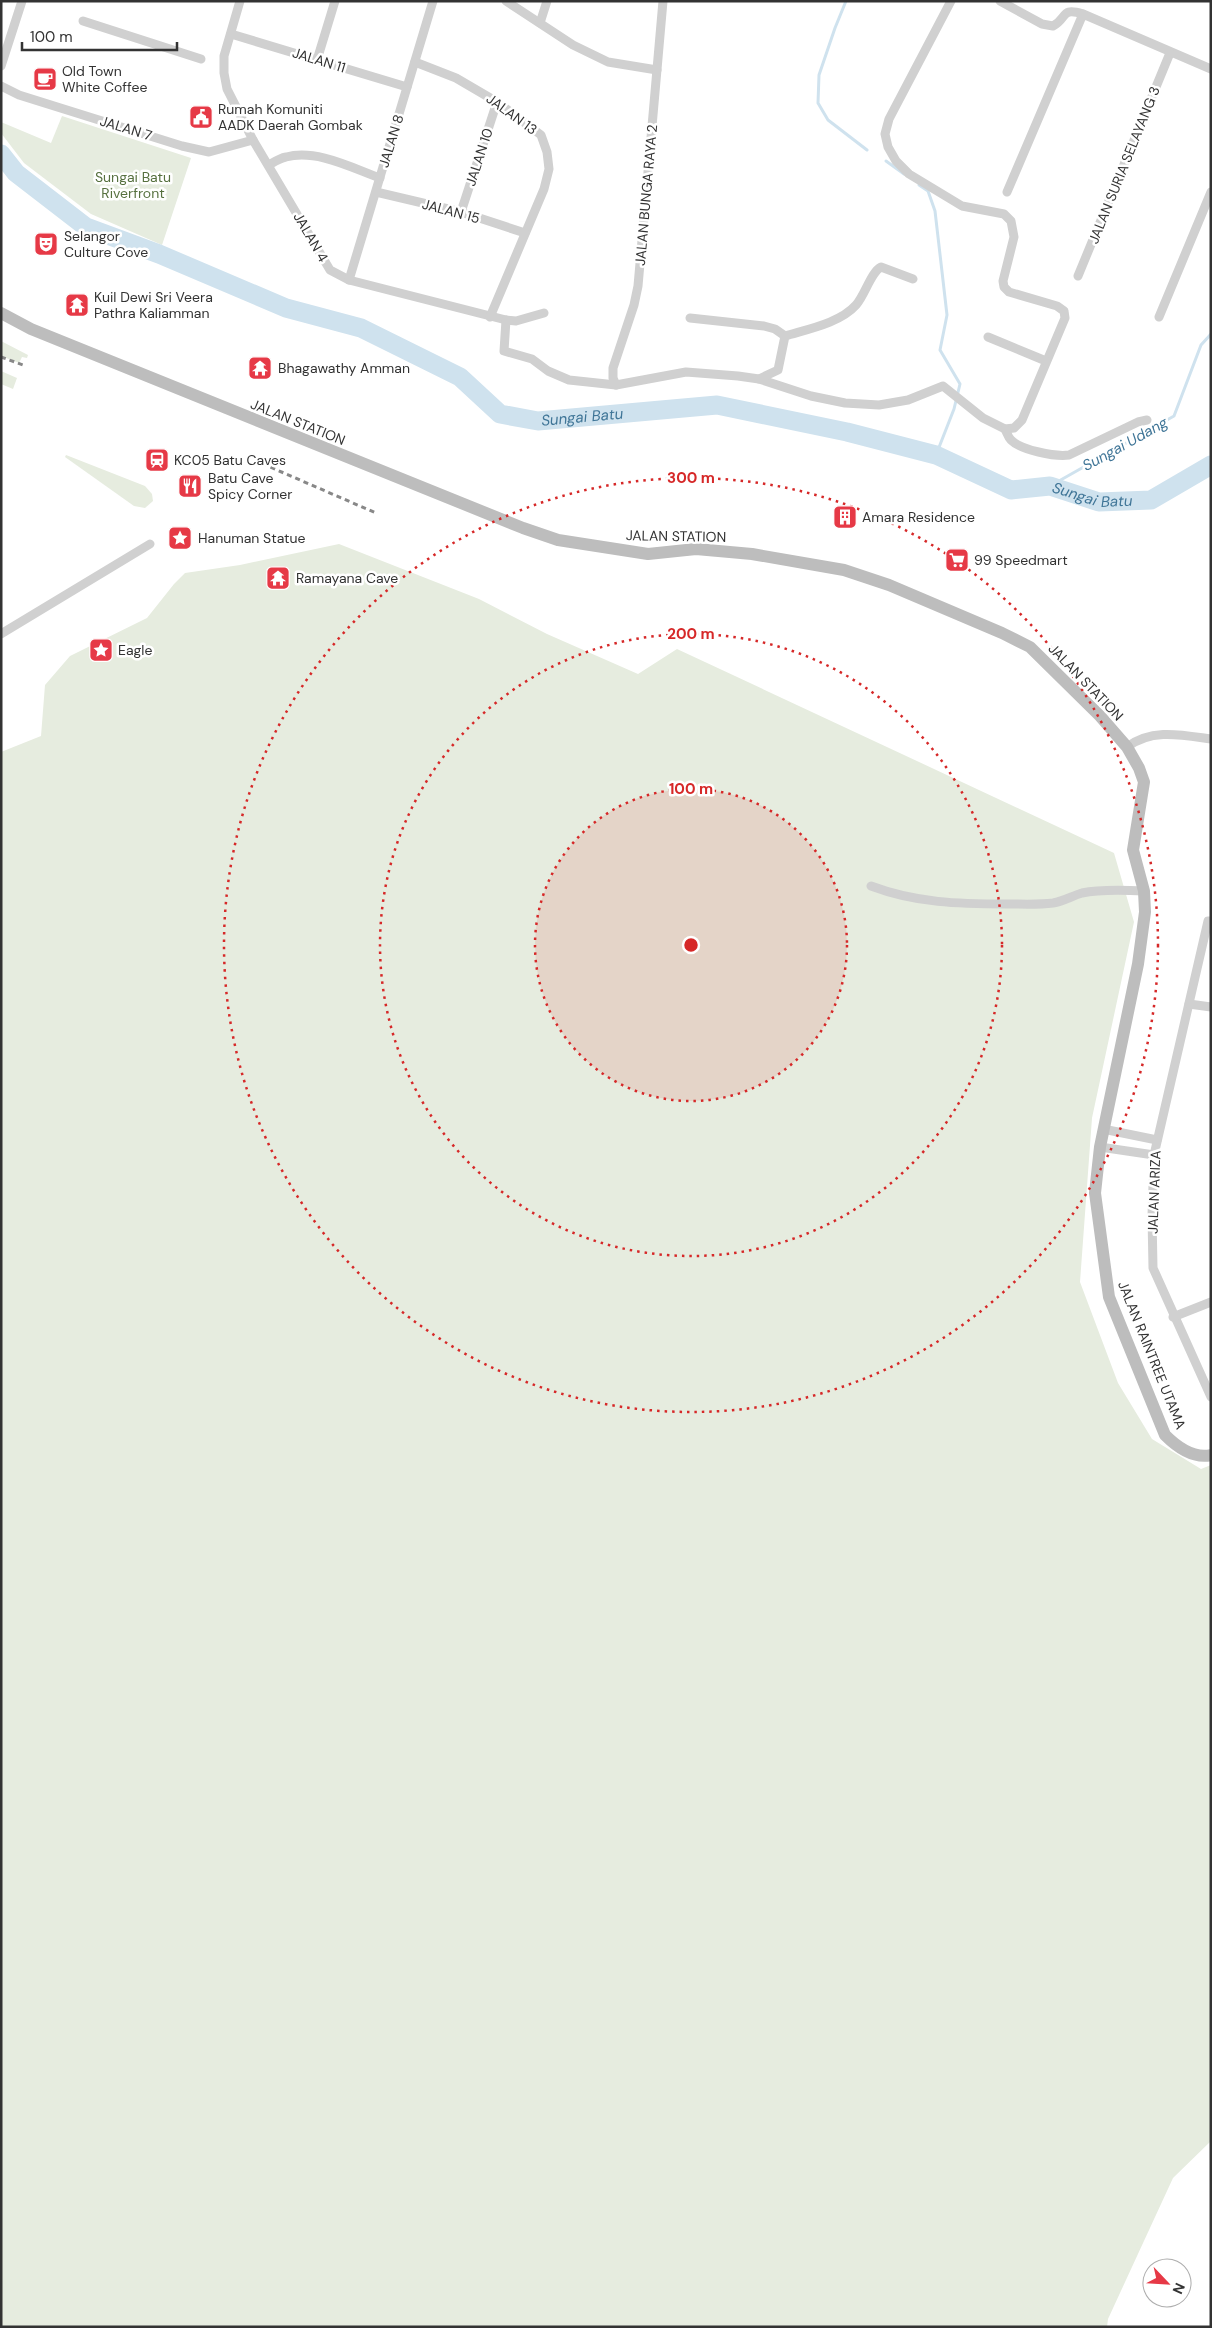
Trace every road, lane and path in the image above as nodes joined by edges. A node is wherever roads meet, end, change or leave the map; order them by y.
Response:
1 (22, 1) edge
2 (240, 1) edge
3 (335, 1) edge
4 (433, 1) edge
5 (506, 1) edge
6 (547, 1) edge
7 (663, 1) edge
8 (951, 1) edge
9 (1000, 1) edge
10 (1083, 14) junction
11 (83, 21) dead end
12 (540, 23) junction
13 (231, 34) junction
14 (1170, 53) junction
15 (201, 59) dead end
16 (317, 60) junction
17 (415, 62) junction
18 (1, 66) edge
19 (657, 70) junction
20 (1211, 70) edge
21 (1, 86) edge
22 (407, 87) junction
23 (497, 102) junction
24 (253, 140) junction
25 (269, 165) junction
26 (380, 178) junction
27 (376, 192) junction
28 (1007, 192) dead end
29 (1211, 192) edge
30 (461, 212) junction
31 (525, 233) junction
32 (1078, 276) dead end
33 (913, 279) dead end
34 (349, 280) junction
35 (1, 313) edge
36 (544, 313) dead end
37 (490, 317) junction
38 (1159, 317) dead end
39 (690, 318) dead end
40 (506, 320) junction
41 (785, 336) junction
42 (988, 337) dead end
43 (1046, 361) junction
44 (759, 379) junction
45 (616, 385) junction
46 (1147, 420) dead end
47 (1005, 429) junction
48 (150, 544) dead end
49 (1, 634) edge
50 (1211, 739) edge
51 (1127, 747) junction
52 (870, 886) dead end
53 (1144, 891) junction
54 (1210, 921) edge
55 (1189, 1004) junction
56 (1211, 1007) edge
57 (1103, 1129) junction
58 (1157, 1140) junction
59 (1100, 1147) junction
60 (1154, 1155) junction
61 (1211, 1302) edge
62 (1173, 1317) junction
63 (1211, 1398) edge
64 (1211, 1455) edge

1 - 18 street
2 - 13 street, JALAN 4
3 - 16 street
4 - 17 street, JALAN 8
5 - 12 street
6 - 12 street
7 - 19 street, JALAN BUNGA RAYA 2
8 - 43 street
9 - 10 street
10 - 14 street
10 - 28 street
11 - 15 street
12 - 19 street
13 - 16 street, JALAN 11
13 - 24 street, JALAN 4
14 - 20 street
14 - 32 street, JALAN SURIA SELAYANG 3
16 - 22 street, JALAN 11
17 - 22 street, JALAN 8
17 - 23 street, JALAN 13
19 - 45 street, JALAN BUNGA RAYA 2
21 - 24 street, JALAN 7
22 - 26 street, JALAN 8
23 - 30 street, JALAN 10
23 - 31 street, JALAN 13
24 - 25 street, JALAN 4
25 - 26 street
25 - 34 street, JALAN 4
26 - 27 street, JALAN 8
27 - 30 street, JALAN 15
27 - 34 street, JALAN 8
29 - 38 street
30 - 31 street, JALAN 15
31 - 37 street, JALAN 13
33 - 41 street
34 - 37 street, JALAN 4
35 - 51 street, JALAN STATION
36 - 40 street, JALAN 4
37 - 40 street, JALAN 4
39 - 41 street
40 - 45 street
41 - 44 street
42 - 43 street
43 - 47 street
44 - 45 street
44 - 47 street
46 - 47 street
48 - 49 street
50 - 51 street
51 - 53 street, JALAN STATION
52 - 53 street
53 - 57 street, JALAN STATION
54 - 55 street, JALAN ARIZA
55 - 56 street
55 - 58 street, JALAN ARIZA
57 - 58 street
57 - 59 street, JALAN RAINTREE UTAMA
58 - 60 street, JALAN ARIZA
59 - 60 street
59 - 64 street, JALAN RAINTREE UTAMA
60 - 62 street, JALAN ARIZA
61 - 62 street
62 - 63 street, JALAN ARIZA

